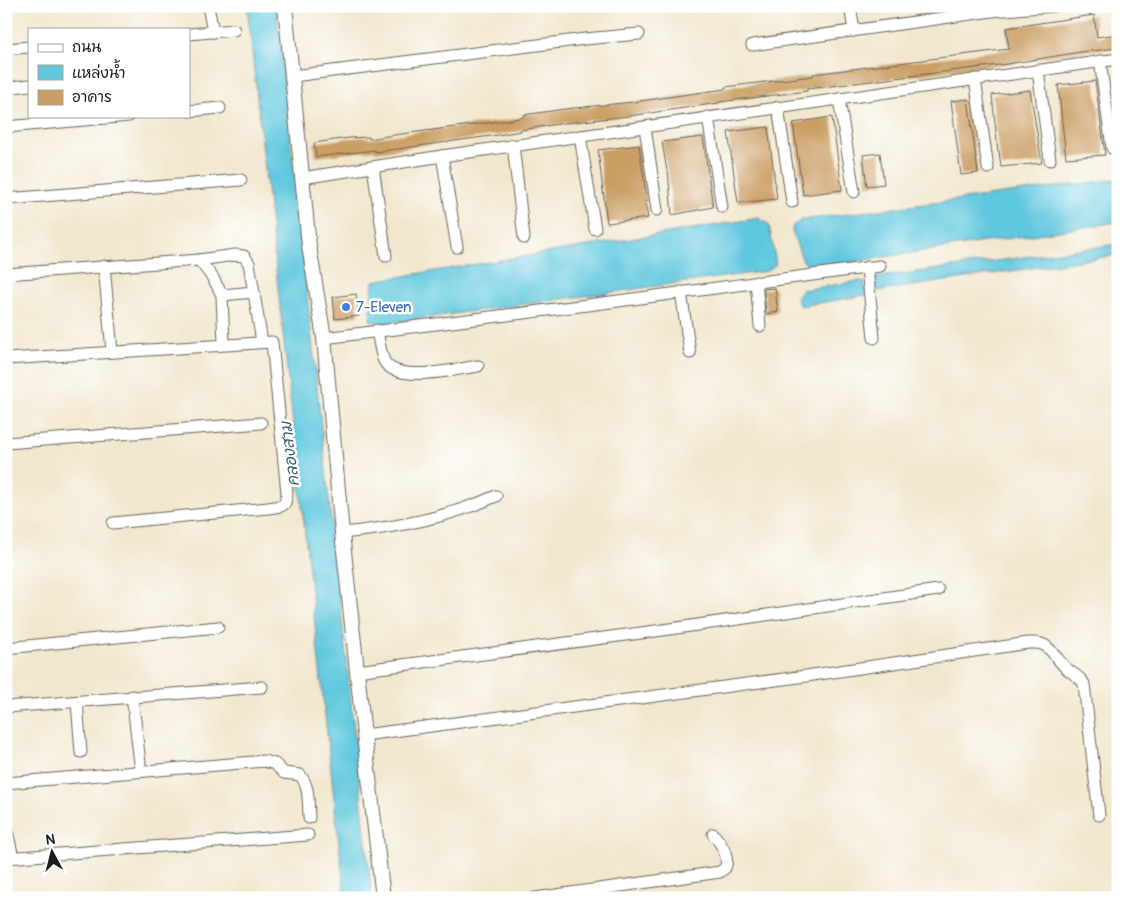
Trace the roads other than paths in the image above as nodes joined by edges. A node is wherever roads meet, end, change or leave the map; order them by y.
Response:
1 (208, 6) edge
2 (285, 6) edge
3 (850, 6) edge
4 (1054, 6) edge
5 (991, 9) edge
6 (234, 30) dead end
7 (854, 31) junction
8 (213, 32) junction
9 (190, 34) edge
10 (639, 34) dead end
11 (752, 45) dead end
12 (28, 47) edge
13 (6, 49) edge
14 (1118, 59) edge
15 (1100, 61) junction
16 (1038, 70) junction
17 (293, 76) junction
18 (975, 79) junction
19 (28, 86) edge
20 (6, 88) edge
21 (839, 99) junction
22 (778, 107) junction
23 (220, 108) dead end
24 (190, 111) edge
25 (708, 117) junction
26 (107, 118) edge
27 (6, 127) edge
28 (645, 127) junction
29 (580, 136) junction
30 (513, 145) junction
31 (1112, 148) dead end
32 (442, 156) junction
33 (1050, 160) dead end
34 (373, 167) junction
35 (988, 168) dead end
36 (302, 178) junction
37 (241, 180) dead end
38 (854, 192) dead end
39 (6, 199) edge
40 (792, 202) dead end
41 (722, 207) dead end
42 (657, 210) dead end
43 (595, 229) dead end
44 (524, 238) dead end
45 (457, 247) dead end
46 (386, 256) dead end
47 (199, 260) junction
48 (104, 266) junction
49 (880, 266) dead end
50 (867, 267) junction
51 (6, 274) edge
52 (756, 282) junction
53 (254, 292) junction
54 (681, 292) junction
55 (222, 295) junction
56 (760, 326) dead end
57 (377, 330) junction
58 (324, 338) junction
59 (874, 338) dead end
60 (262, 342) junction
61 (224, 344) junction
62 (112, 351) junction
63 (690, 353) dead end
64 (6, 359) edge
65 (478, 366) dead end
66 (261, 423) dead end
67 (6, 443) edge
68 (496, 496) dead end
69 (113, 523) dead end
70 (342, 533) junction
71 (938, 590) dead end
72 (218, 627) dead end
73 (6, 648) edge
74 (357, 671) junction
75 (262, 687) dead end
76 (132, 696) junction
77 (77, 702) junction
78 (6, 707) edge
79 (364, 735) junction
80 (80, 752) dead end
81 (140, 762) dead end
82 (6, 784) edge
83 (1100, 815) dead end
84 (309, 818) dead end
85 (6, 827) edge
86 (713, 834) dead end
87 (308, 835) dead end
88 (10, 858) edge
89 (383, 898) edge
90 (535, 898) edge

1 - 8 street
2 - 17 street
3 - 7 street
4 - 5 street
5 - 7 street
6 - 8 street
7 - 11 street
8 - 9 street
10 - 17 street
12 - 13 street
14 - 15 street
15 - 16 street
15 - 31 street
16 - 18 street
16 - 33 street
17 - 36 street
18 - 21 street
18 - 35 street
19 - 20 street
21 - 22 street
21 - 38 street
22 - 25 street
22 - 40 street
23 - 24 street
25 - 28 street
25 - 41 street
26 - 27 street
28 - 29 street
28 - 42 street
29 - 30 street
29 - 43 street
30 - 32 street
30 - 44 street
32 - 34 street
32 - 45 street
34 - 36 street
34 - 46 street
36 - 58 street
37 - 39 street
47 - 48 street
47 - 53 street
47 - 55 street
48 - 51 street
48 - 62 street
49 - 50 street
50 - 52 street
50 - 59 street
52 - 54 street
52 - 56 street
53 - 55 street
53 - 60 street
54 - 57 street
54 - 63 street
55 - 61 street
57 - 58 street
57 - 65 street
58 - 70 street
60 - 61 street
60 - 69 street
61 - 62 street
62 - 64 street
66 - 67 street
68 - 70 street
70 - 74 street
71 - 74 street
72 - 73 street
74 - 79 street
75 - 76 street
76 - 77 street
76 - 81 street
77 - 78 street
77 - 80 street
79 - 83 street
79 - 89 street
82 - 84 street
85 - 88 street
86 - 90 street
87 - 88 street

